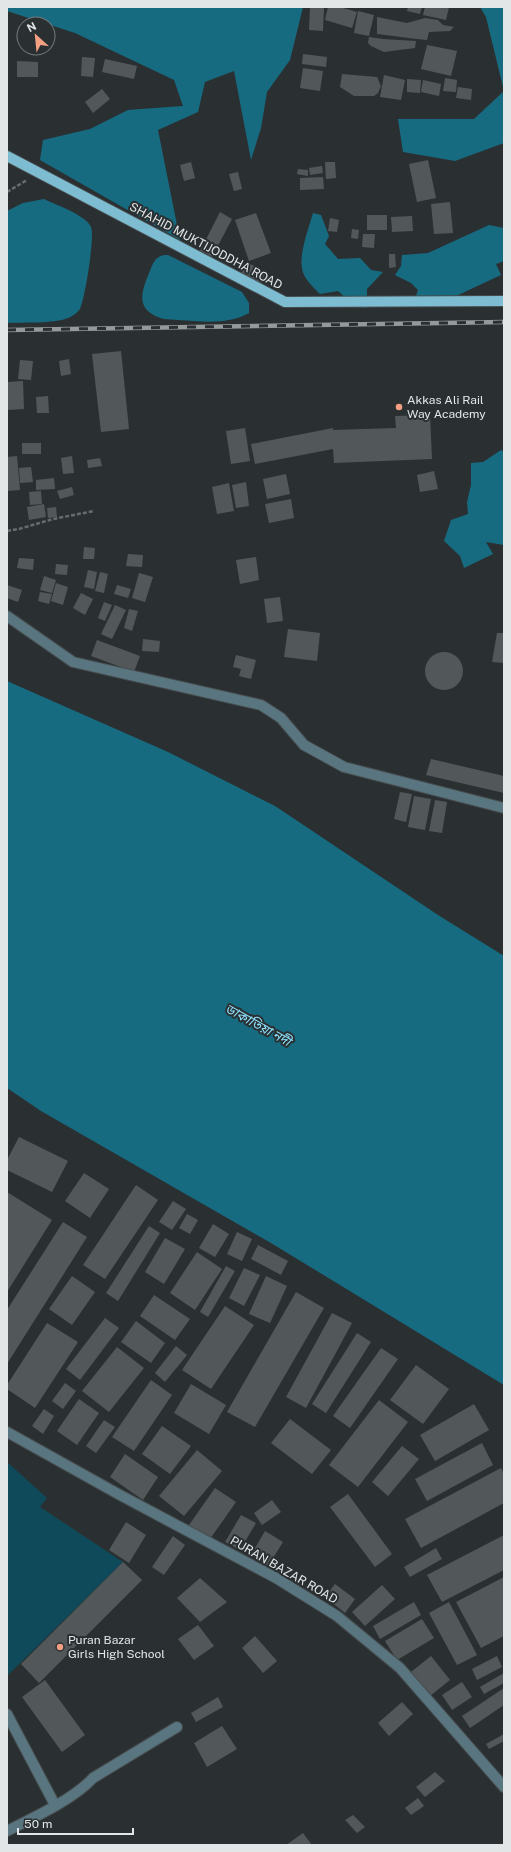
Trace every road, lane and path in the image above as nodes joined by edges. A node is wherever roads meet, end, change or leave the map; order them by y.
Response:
1 (7, 156) edge
2 (38, 172) junction
3 (7, 192) edge
4 (504, 301) edge
5 (94, 511) dead end
6 (7, 531) edge
7 (7, 616) edge
8 (504, 808) edge
9 (7, 1432) edge
10 (7, 1714) edge
11 (177, 1727) dead end
12 (504, 1787) edge
13 (55, 1805) junction
14 (7, 1831) edge

1 - 2 main road, SHAHID MUKTIJODDHA ROAD
2 - 3 path
2 - 4 main road, SHAHID MUKTIJODDHA ROAD
5 - 6 path
7 - 8 street
9 - 12 street, PURAN BAZAR ROAD
10 - 13 street
11 - 13 street
13 - 14 street

